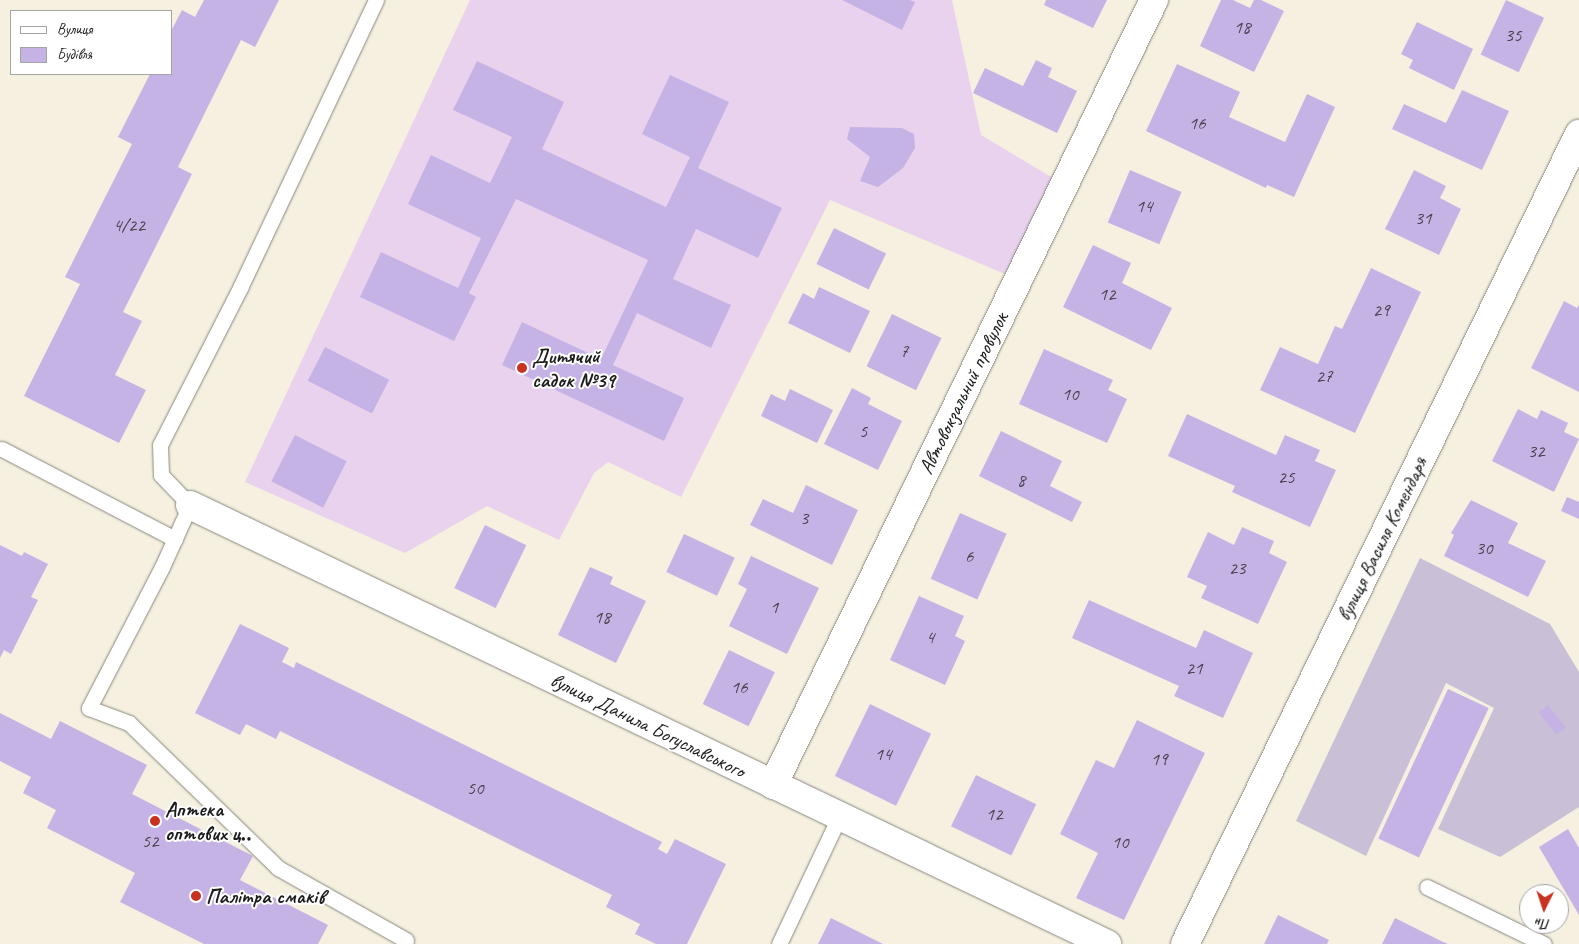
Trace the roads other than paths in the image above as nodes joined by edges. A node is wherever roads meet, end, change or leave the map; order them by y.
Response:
1 (376, 0) edge
2 (1154, 0) edge
3 (1579, 134) edge
4 (2, 449) dead end
5 (190, 505) junction
6 (175, 540) junction
7 (773, 785) junction
8 (839, 817) junction
9 (1427, 887) dead end
10 (406, 940) dead end
11 (779, 944) edge
12 (1108, 944) edge
13 (1185, 944) edge
14 (1544, 944) edge

1 - 5 lane
2 - 7 street, Автовокзальний провулок
3 - 13 street, вулиця Василя Комендаря
4 - 6 lane
5 - 6 lane
5 - 7 street, вулиця Данила Богуславського
6 - 10 lane
7 - 8 street, вулиця Данила Богуславського
8 - 11 lane
8 - 12 street, вулиця Данила Богуславського
9 - 14 lane

